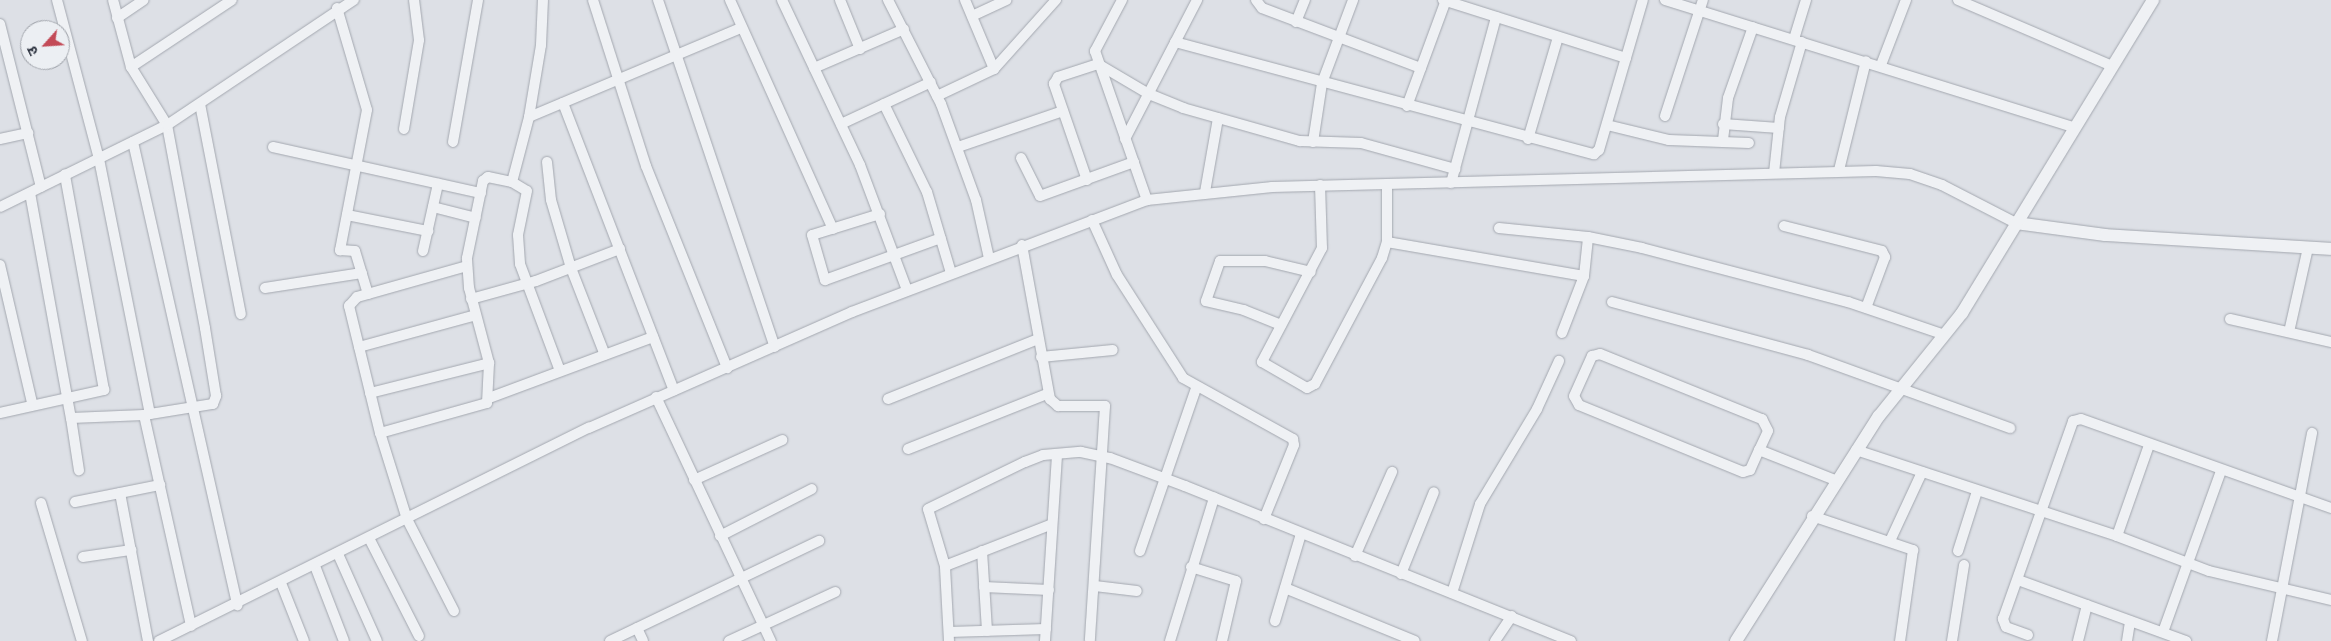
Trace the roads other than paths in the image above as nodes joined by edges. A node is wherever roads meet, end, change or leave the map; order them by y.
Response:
1 (57, 0) edge
2 (113, 0) edge
3 (144, 0) edge
4 (232, 0) edge
5 (353, 0) edge
6 (414, 0) edge
7 (478, 0) edge
8 (544, 0) edge
9 (593, 0) edge
10 (658, 0) edge
11 (730, 0) edge
12 (782, 0) edge
13 (840, 0) edge
14 (888, 0) edge
15 (966, 0) edge
16 (1007, 0) edge
17 (1056, 0) edge
18 (1122, 0) edge
19 (1197, 0) edge
20 (1256, 0) edge
21 (1305, 0) edge
22 (1353, 0) edge
23 (1445, 0) edge
24 (1643, 0) edge
25 (1665, 0) edge
26 (1703, 0) edge
27 (1806, 0) edge
28 (1906, 0) edge
29 (1958, 0) edge
30 (2153, 0) edge
31 (337, 8) junction
32 (1700, 11) junction
33 (972, 16) junction
34 (1496, 17) junction
35 (117, 18) junction
36 (1296, 22) junction
37 (0, 24) edge
38 (1753, 27) junction
39 (740, 28) junction
40 (904, 29) junction
41 (1558, 37) junction
42 (1338, 38) junction
43 (1798, 40) junction
44 (1176, 42) junction
45 (860, 48) junction
46 (676, 58) junction
47 (1626, 58) junction
48 (1866, 61) junction
49 (1098, 64) junction
50 (1881, 65) junction
51 (2112, 66) junction
52 (131, 67) junction
53 (814, 68) junction
54 (1421, 68) junction
55 (994, 69) junction
56 (616, 80) junction
57 (931, 82) junction
58 (1322, 83) junction
59 (1149, 94) junction
60 (937, 96) junction
61 (563, 102) junction
62 (200, 104) junction
63 (884, 104) junction
64 (1407, 106) junction
65 (1062, 111) junction
66 (1665, 116) dead end
67 (529, 117) junction
68 (1218, 118) junction
69 (1467, 123) junction
70 (840, 124) junction
71 (1723, 124) junction
72 (167, 125) junction
73 (1606, 125) junction
74 (2074, 127) junction
75 (1779, 128) junction
76 (404, 129) dead end
77 (28, 133) junction
78 (1528, 138) junction
79 (0, 139) edge
80 (1125, 139) junction
81 (1723, 140) junction
82 (133, 142) junction
83 (453, 142) dead end
84 (1313, 142) junction
85 (1749, 143) dead end
86 (273, 147) dead end
87 (958, 147) junction
88 (1021, 158) dead end
89 (99, 159) junction
90 (547, 162) dead end
91 (1134, 162) junction
92 (357, 166) junction
93 (1455, 169) junction
94 (1839, 170) junction
95 (1774, 173) junction
96 (65, 175) junction
97 (1087, 180) junction
98 (512, 182) junction
99 (1451, 183) junction
100 (438, 184) junction
101 (1387, 184) junction
102 (41, 186) junction
103 (1320, 186) junction
104 (1205, 192) junction
105 (30, 193) junction
106 (481, 193) junction
107 (1147, 200) junction
108 (0, 207) edge
109 (433, 207) junction
110 (347, 214) junction
111 (880, 214) junction
112 (476, 218) junction
113 (1092, 220) junction
114 (2016, 223) junction
115 (1784, 226) dead end
116 (1499, 228) dead end
117 (833, 229) junction
118 (428, 231) junction
119 (1588, 237) junction
120 (941, 238) junction
121 (1387, 242) junction
122 (1022, 245) junction
123 (2308, 248) junction
124 (620, 249) junction
125 (2331, 249) edge
126 (423, 252) dead end
127 (895, 256) junction
128 (990, 258) junction
129 (0, 265) edge
130 (467, 266) junction
131 (571, 268) junction
132 (1311, 272) junction
133 (951, 273) junction
134 (362, 274) junction
135 (1584, 276) junction
136 (526, 284) junction
137 (265, 288) dead end
138 (907, 290) junction
139 (368, 294) junction
140 (471, 298) junction
141 (1612, 302) dead end
142 (1866, 308) junction
143 (241, 314) dead end
144 (476, 316) junction
145 (2230, 319) dead end
146 (1281, 325) junction
147 (2289, 332) junction
148 (1562, 333) dead end
149 (1945, 335) junction
150 (653, 337) junction
151 (1038, 339) junction
152 (2331, 342) edge
153 (359, 346) junction
154 (775, 347) junction
155 (1113, 350) dead end
156 (605, 355) junction
157 (1041, 357) junction
158 (1559, 361) dead end
159 (489, 363) junction
160 (727, 368) junction
161 (560, 371) junction
162 (1196, 388) junction
163 (674, 390) junction
164 (1902, 390) junction
165 (370, 393) junction
166 (1047, 394) junction
167 (656, 397) junction
168 (67, 398) junction
169 (488, 398) junction
170 (888, 399) dead end
171 (32, 403) junction
172 (190, 409) junction
173 (0, 413) edge
174 (147, 415) junction
175 (71, 418) junction
176 (2010, 428) dead end
177 (380, 433) junction
178 (2312, 433) dead end
179 (782, 440) dead end
180 (2149, 445) junction
181 (908, 449) dead end
182 (1759, 450) junction
183 (1856, 450) junction
184 (1057, 454) junction
185 (1104, 456) junction
186 (79, 470) dead end
187 (2221, 471) junction
188 (1392, 472) dead end
189 (1922, 472) junction
190 (1164, 478) junction
191 (694, 480) junction
192 (1835, 480) junction
193 (160, 485) junction
194 (812, 489) dead end
195 (1977, 490) junction
196 (1434, 492) dead end
197 (120, 493) junction
198 (2300, 496) junction
199 (1214, 498) junction
200 (75, 502) dead end
201 (41, 503) dead end
202 (2331, 508) edge
203 (2042, 513) junction
204 (1812, 516) junction
205 (408, 519) junction
206 (1264, 519) junction
207 (1052, 524) junction
208 (1301, 534) junction
209 (720, 536) junction
210 (2117, 536) junction
211 (369, 538) junction
212 (819, 541) dead end
213 (1890, 541) junction
214 (131, 550) junction
215 (982, 551) junction
216 (1140, 551) dead end
217 (1958, 552) dead end
218 (338, 554) junction
219 (1355, 556) junction
220 (83, 557) dead end
221 (2188, 563) junction
222 (1964, 565) dead end
223 (314, 566) junction
224 (946, 566) junction
225 (1191, 567) junction
226 (1401, 574) junction
227 (739, 578) junction
228 (2018, 580) junction
229 (281, 583) junction
230 (1095, 586) junction
231 (984, 587) junction
232 (1284, 588) junction
233 (1049, 590) junction
234 (2283, 590) junction
235 (835, 592) dead end
236 (1137, 592) dead end
237 (1452, 593) junction
238 (2331, 600) edge
239 (237, 604) junction
240 (2087, 605) junction
241 (454, 610) dead end
242 (1512, 616) junction
243 (1275, 621) dead end
244 (2130, 621) junction
245 (764, 625) junction
246 (191, 626) junction
247 (637, 628) junction
248 (1046, 629) junction
249 (987, 630) junction
250 (2162, 632) junction
251 (2028, 635) dead end
252 (419, 636) dead end
253 (949, 636) edge
254 (162, 640) edge
255 (82, 641) edge
256 (148, 641) edge
257 (304, 641) edge
258 (344, 641) edge
259 (377, 641) edge
260 (610, 641) edge
261 (643, 641) edge
262 (729, 641) edge
263 (771, 641) edge
264 (1045, 641) edge
265 (1090, 641) edge
266 (1170, 641) edge
267 (1222, 641) edge
268 (1415, 641) edge
269 (1495, 641) edge
270 (1571, 641) edge
271 (1736, 641) edge
272 (1900, 641) edge
273 (1952, 641) edge
274 (2078, 641) edge
275 (2127, 641) edge
276 (2186, 641) edge
277 (2272, 641) edge

1 - 89 street
2 - 35 street
3 - 35 street
4 - 52 street
5 - 31 street
6 - 76 street
7 - 83 street
8 - 67 street
9 - 56 street
10 - 46 street
11 - 39 street
12 - 53 street
13 - 45 street
14 - 40 street
15 - 33 street
16 - 33 street
17 - 55 street
18 - 49 street
19 - 44 street
20 - 36 street
21 - 36 street
22 - 42 street
23 - 34 street
23 - 54 street
24 - 47 street
25 - 32 street
26 - 32 street
27 - 43 street
28 - 50 street
29 - 51 street
30 - 51 street
31 - 62 street
31 - 92 street
32 - 38 street
32 - 66 street
33 - 55 street
34 - 41 street
34 - 69 street
35 - 52 street
36 - 42 street
37 - 77 street
38 - 43 street
38 - 71 street
39 - 46 street
39 - 117 street
40 - 45 street
40 - 57 street
41 - 47 street
41 - 78 street
42 - 54 street
42 - 58 street
43 - 48 street
43 - 75 street
44 - 58 street
44 - 59 street
45 - 53 street
46 - 56 street
46 - 154 street
47 - 73 street
48 - 50 street
48 - 94 street
49 - 59 street
49 - 65 street
49 - 80 street
50 - 74 street
51 - 74 street
52 - 72 street
53 - 70 street
54 - 64 street
55 - 60 street
56 - 61 street
56 - 160 street
57 - 60 street
57 - 63 street
58 - 64 street
58 - 84 street
59 - 68 street
59 - 80 street
60 - 87 street
61 - 67 street
61 - 124 street
62 - 72 street
62 - 143 street
63 - 70 street
63 - 120 street
64 - 69 street
65 - 87 street
65 - 97 street
67 - 98 street
68 - 84 street
68 - 104 street
69 - 78 street
69 - 93 street
70 - 111 street
71 - 75 street
71 - 81 street
72 - 82 street
72 - 172 street
73 - 78 street
73 - 81 street
74 - 114 street
75 - 95 street
77 - 79 street
77 - 102 street
80 - 91 street
81 - 85 street
82 - 89 street
82 - 172 street
84 - 93 street
86 - 92 street
87 - 128 street
88 - 97 street
89 - 96 street
89 - 174 street
90 - 131 street
91 - 97 street
91 - 107 street
92 - 100 street
92 - 110 street
93 - 99 street
94 - 95 street
94 - 114 street
95 - 99 street
96 - 102 street
96 - 168 street
98 - 106 street
98 - 136 street
99 - 101 street
100 - 106 street
100 - 109 street
101 - 103 street
101 - 121 street
102 - 105 street
103 - 104 street
103 - 132 street
104 - 107 street
105 - 108 street
105 - 168 street
106 - 112 street
107 - 113 street
109 - 112 street
109 - 118 street
110 - 118 street
110 - 134 street
111 - 117 street
111 - 127 street
112 - 130 street
113 - 122 street
113 - 162 street
114 - 123 street
114 - 149 street
115 - 142 street
116 - 119 street
117 - 127 street
118 - 126 street
119 - 135 street
119 - 142 street
120 - 127 street
120 - 133 street
121 - 135 street
121 - 146 street
122 - 128 street
122 - 151 street
123 - 125 street
123 - 147 street
124 - 131 street
124 - 150 street
127 - 138 street
128 - 133 street
129 - 171 street
130 - 139 street
130 - 140 street
131 - 136 street
131 - 156 street
132 - 146 street
132 - 146 street
133 - 138 street
134 - 137 street
134 - 139 street
135 - 148 street
136 - 140 street
136 - 161 street
138 - 154 street
139 - 153 street
140 - 144 street
141 - 164 street
142 - 149 street
144 - 153 street
144 - 159 street
145 - 147 street
147 - 152 street
149 - 164 street
150 - 156 street
150 - 163 street
151 - 157 street
151 - 170 street
153 - 165 street
154 - 160 street
155 - 157 street
156 - 161 street
157 - 166 street
158 - 237 street
159 - 165 street
159 - 169 street
160 - 163 street
161 - 169 street
162 - 190 street
162 - 206 street
163 - 167 street
164 - 176 street
164 - 183 street
165 - 177 street
166 - 181 street
166 - 185 street
167 - 191 street
167 - 205 street
168 - 171 street
168 - 175 street
169 - 177 street
171 - 173 street
172 - 174 street
172 - 239 street
174 - 175 street
174 - 193 street
175 - 186 street
177 - 205 street
178 - 198 street
179 - 191 street
180 - 187 street
180 - 203 street
180 - 210 street
182 - 182 street
182 - 192 street
183 - 189 street
183 - 192 street
184 - 185 street
184 - 207 street
184 - 224 street
185 - 190 street
185 - 230 street
187 - 198 street
187 - 221 street
188 - 219 street
189 - 195 street
189 - 213 street
190 - 199 street
190 - 216 street
191 - 209 street
192 - 204 street
193 - 197 street
193 - 246 street
194 - 209 street
195 - 203 street
195 - 217 street
196 - 226 street
197 - 200 street
197 - 214 street
198 - 202 street
198 - 234 street
199 - 206 street
199 - 225 street
201 - 255 street
203 - 210 street
203 - 228 street
204 - 213 street
204 - 271 street
205 - 211 street
205 - 241 street
206 - 208 street
207 - 215 street
207 - 233 street
208 - 219 street
208 - 232 street
209 - 227 street
210 - 221 street
211 - 218 street
211 - 252 street
212 - 227 street
213 - 272 street
214 - 220 street
214 - 256 street
215 - 224 street
215 - 231 street
218 - 223 street
218 - 259 street
219 - 226 street
221 - 234 street
221 - 250 street
222 - 273 street
223 - 229 street
223 - 258 street
224 - 253 street
225 - 266 street
225 - 267 street
226 - 237 street
227 - 245 street
227 - 247 street
228 - 240 street
228 - 251 street
229 - 239 street
229 - 257 street
230 - 236 street
230 - 265 street
231 - 233 street
231 - 249 street
232 - 243 street
232 - 268 street
233 - 248 street
234 - 238 street
234 - 277 street
235 - 245 street
237 - 242 street
239 - 246 street
240 - 244 street
240 - 274 street
242 - 269 street
242 - 270 street
244 - 250 street
244 - 275 street
245 - 262 street
245 - 263 street
246 - 254 street
247 - 260 street
247 - 261 street
248 - 249 street
248 - 264 street
249 - 253 street
250 - 276 street

